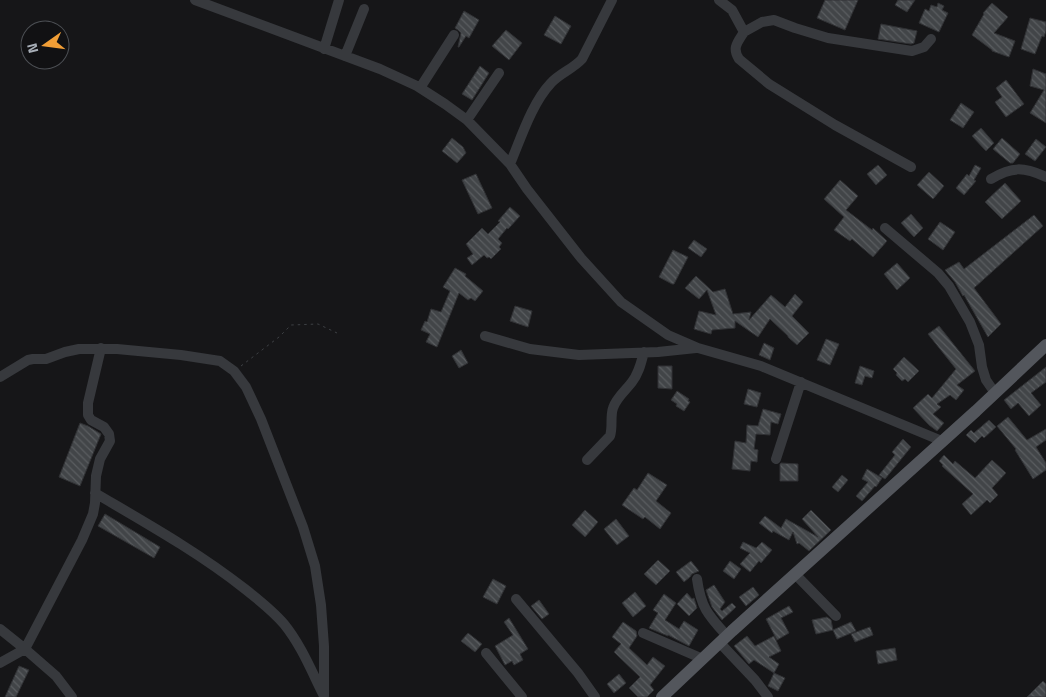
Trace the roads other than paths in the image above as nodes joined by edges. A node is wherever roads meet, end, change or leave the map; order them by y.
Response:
1 (195, 0) edge
2 (339, 0) edge
3 (612, 0) edge
4 (719, 0) edge
5 (364, 9) dead end
6 (744, 32) junction
7 (454, 36) dead end
8 (931, 39) dead end
9 (324, 49) junction
10 (345, 56) junction
11 (499, 73) dead end
12 (420, 88) junction
13 (467, 120) junction
14 (510, 164) junction
15 (911, 167) dead end
16 (1046, 177) edge
17 (991, 179) dead end
18 (885, 228) dead end
19 (485, 336) dead end
20 (101, 348) junction
21 (698, 348) junction
22 (644, 352) junction
23 (1044, 352) edge
24 (0, 377) edge
25 (801, 382) junction
26 (995, 393) junction
27 (942, 441) junction
28 (776, 459) dead end
29 (587, 460) dead end
30 (95, 493) junction
31 (795, 574) junction
32 (697, 579) dead end
33 (516, 599) dead end
34 (836, 616) dead end
35 (0, 629) edge
36 (643, 633) dead end
37 (724, 639) junction
38 (25, 649) junction
39 (486, 653) dead end
40 (703, 659) junction
41 (0, 663) edge
42 (325, 696) edge
43 (72, 697) edge
44 (522, 697) edge
45 (595, 697) edge
46 (662, 697) edge
47 (768, 697) edge

1 - 9 street
2 - 9 street
3 - 14 street
4 - 6 street
5 - 10 street
6 - 8 street
6 - 15 street
7 - 12 street
9 - 10 street
10 - 12 street
11 - 13 street
12 - 13 street
13 - 14 street
14 - 21 street
16 - 17 street
18 - 26 street
19 - 22 street
20 - 24 street
20 - 30 street
20 - 42 street
21 - 22 street
21 - 25 street
22 - 29 street
23 - 26 main road
25 - 27 street
25 - 28 street
26 - 27 main road
27 - 31 main road
30 - 38 street
30 - 42 street
31 - 34 street
31 - 37 main road
32 - 37 street
33 - 45 street
35 - 38 street
36 - 40 street
37 - 40 main road
37 - 47 street
38 - 41 street
38 - 43 street
39 - 44 street
40 - 46 main road

